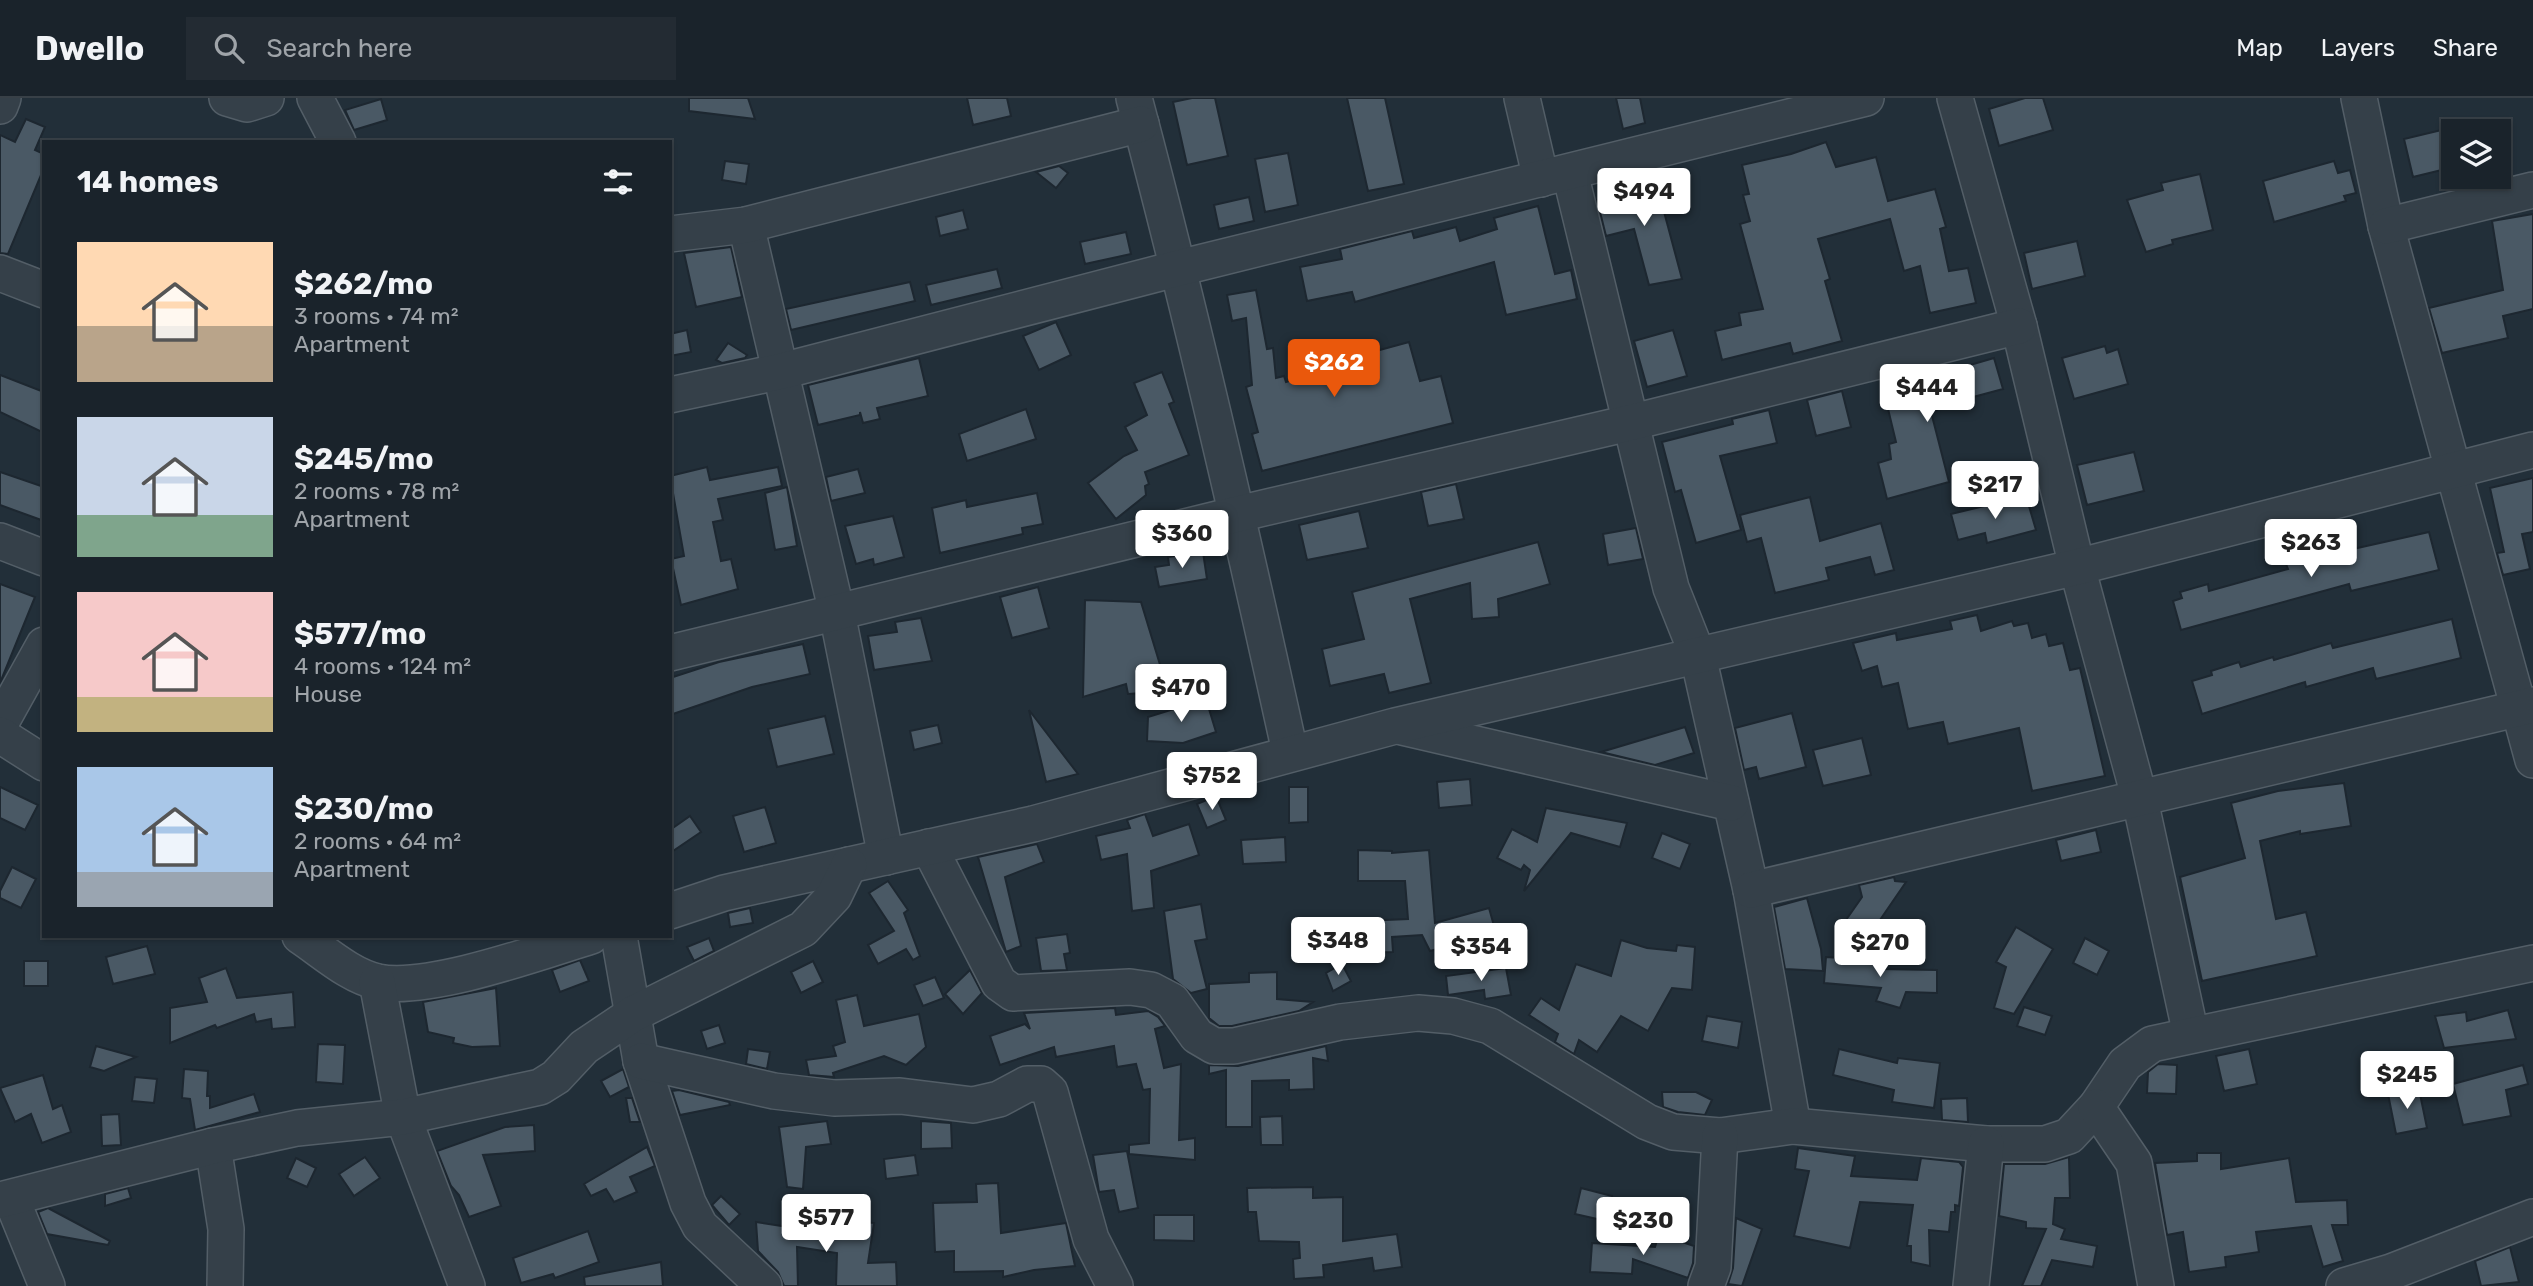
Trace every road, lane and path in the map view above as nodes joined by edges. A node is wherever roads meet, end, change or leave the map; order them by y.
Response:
1 (4, 98) edge
2 (227, 98) edge
3 (266, 98) edge
4 (315, 98) edge
5 (1522, 98) edge
6 (1866, 98) edge
7 (1955, 98) edge
8 (2359, 98) edge
9 (0, 106) edge
10 (1795, 106) edge
11 (1138, 111) edge
12 (337, 140) edge
13 (1555, 176) junction
14 (2533, 190) edge
15 (746, 225) junction
16 (2386, 226) junction
17 (672, 234) edge
18 (1180, 268) junction
19 (0, 273) edge
20 (42, 289) edge
21 (2019, 326) junction
22 (782, 371) junction
23 (672, 394) edge
24 (1629, 423) junction
25 (2533, 450) edge
26 (2454, 470) junction
27 (1238, 514) junction
28 (0, 541) edge
29 (42, 557) edge
30 (2077, 566) junction
31 (837, 613) junction
32 (42, 649) edge
33 (672, 653) edge
34 (1698, 656) junction
35 (2527, 706) edge
36 (0, 724) edge
37 (1395, 726) junction
38 (0, 735) edge
39 (1290, 752) junction
40 (2533, 760) edge
41 (42, 762) edge
42 (2140, 800) junction
43 (1731, 803) junction
44 (929, 847) junction
45 (886, 857) junction
46 (849, 865) junction
47 (1751, 890) junction
48 (672, 910) edge
49 (303, 938) edge
50 (577, 938) edge
51 (620, 938) edge
52 (501, 949) edge
53 (2533, 962) edge
54 (377, 982) junction
55 (633, 1014) junction
56 (2192, 1035) junction
57 (641, 1061) junction
58 (2096, 1107) junction
59 (403, 1117) junction
60 (1793, 1126) junction
61 (1720, 1136) junction
62 (1986, 1144) junction
63 (213, 1146) junction
64 (6, 1199) edge
65 (2533, 1217) edge
66 (47, 1286) edge
67 (225, 1286) edge
68 (467, 1286) edge
69 (764, 1286) edge
70 (1115, 1286) edge
71 (1706, 1286) edge
72 (1971, 1286) edge
73 (2155, 1286) edge
74 (2344, 1286) edge

1 - 9 street
2 - 3 street
4 - 12 street
5 - 13 street
6 - 10 street
7 - 21 street
8 - 16 street
10 - 13 street
11 - 15 street
11 - 18 street
13 - 18 street
13 - 24 street
14 - 16 street
15 - 17 street
15 - 22 street
16 - 26 street
18 - 22 street
18 - 27 street
19 - 20 street
21 - 24 street
21 - 30 street
22 - 23 street
22 - 31 street
24 - 27 street
24 - 34 street
25 - 26 street
26 - 30 street
26 - 35 street
27 - 31 street
27 - 39 street
28 - 29 street
30 - 34 street
30 - 42 street
31 - 33 street
31 - 45 street
32 - 36 street
34 - 37 street
34 - 43 street
35 - 40 street
35 - 42 street
37 - 39 street
37 - 43 street
38 - 41 street
39 - 44 street
42 - 47 street
42 - 56 street
43 - 47 street
44 - 45 street
44 - 61 street
45 - 46 street
46 - 48 street
46 - 55 street
47 - 60 street
49 - 54 street
50 - 52 street
51 - 55 street
52 - 54 street
53 - 56 street
54 - 59 street
55 - 57 street
55 - 59 street
56 - 58 street
57 - 69 street
57 - 70 street
58 - 62 street
58 - 73 street
59 - 63 street
59 - 68 street
60 - 61 street
60 - 62 street
61 - 71 street
62 - 72 street
63 - 64 street
63 - 67 street
64 - 66 street
65 - 74 street

